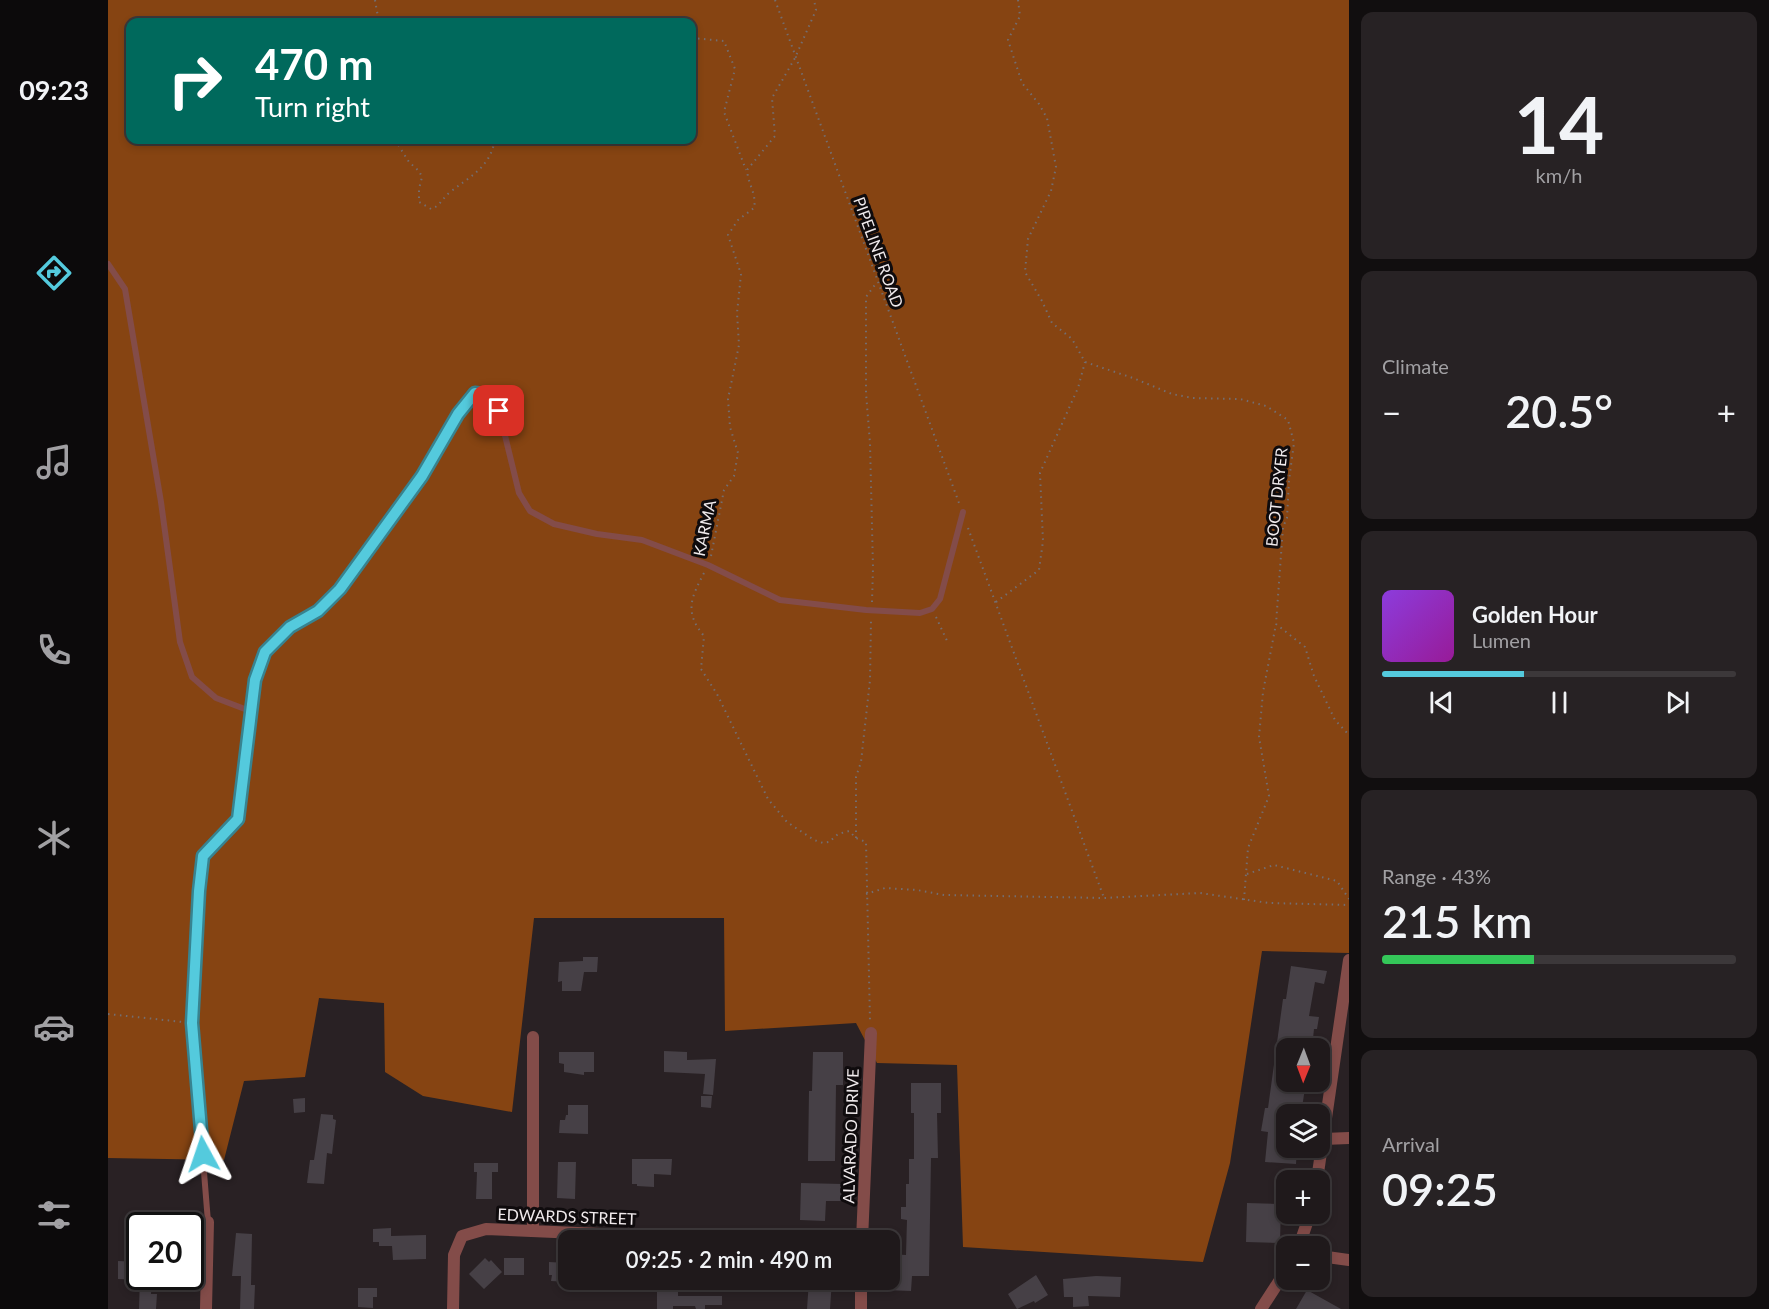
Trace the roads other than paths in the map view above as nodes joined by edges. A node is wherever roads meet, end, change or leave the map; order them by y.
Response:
1 (108, 264) edge
2 (963, 512) road end
3 (250, 711) junction
4 (1349, 960) edge
5 (871, 1033) road end
6 (533, 1037) dead end
7 (1329, 1104) edge
8 (1349, 1137) edge
9 (1330, 1139) edge
10 (208, 1222) joint
11 (862, 1230) edge
12 (533, 1231) junction
13 (558, 1232) edge
14 (1330, 1258) edge
15 (1349, 1260) edge
16 (1276, 1286) edge
17 (861, 1290) edge
18 (206, 1309) edge
19 (453, 1309) edge
20 (861, 1309) edge
21 (1261, 1309) edge

1 - 3 lane
2 - 3 lane
3 - 10 lane
4 - 7 street
5 - 11 street, ALVARADO DRIVE
6 - 12 street
8 - 9 street
10 - 18 street
12 - 13 street, EDWARDS STREET
12 - 19 street, EDWARDS STREET
14 - 15 street
16 - 21 street
17 - 20 street

